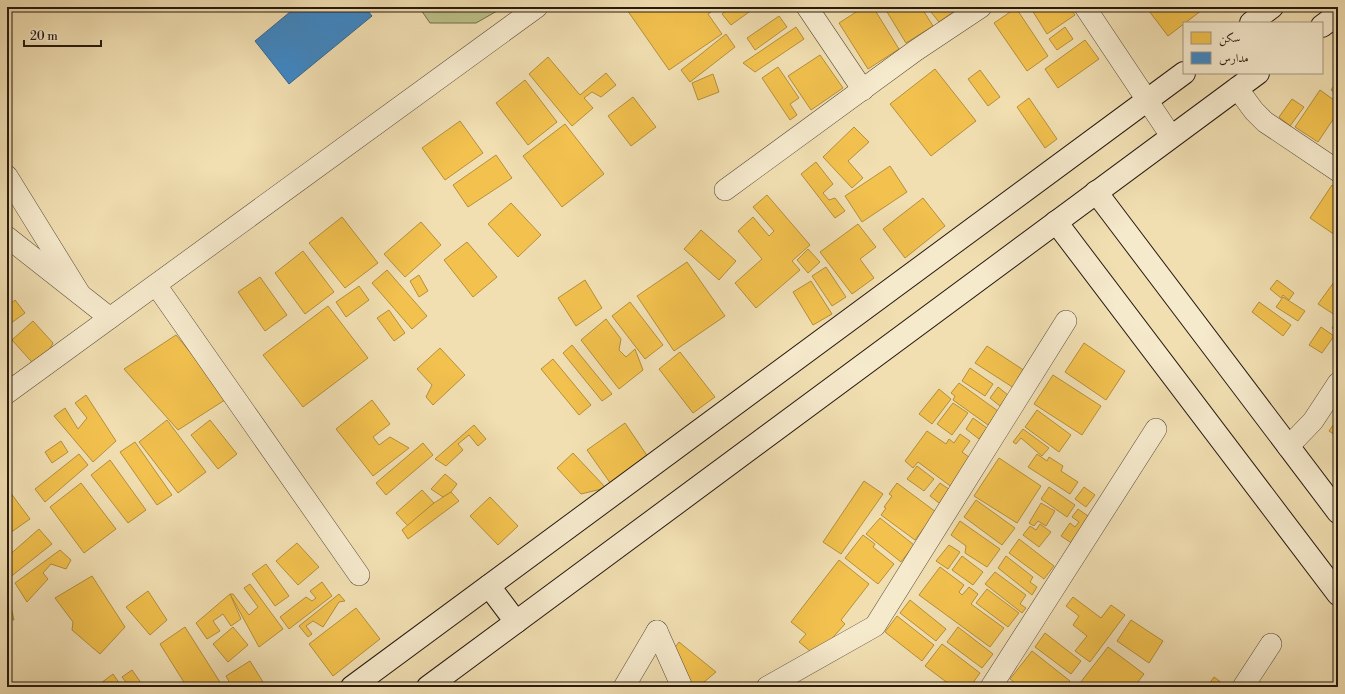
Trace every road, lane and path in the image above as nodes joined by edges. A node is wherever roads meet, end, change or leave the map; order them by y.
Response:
1 (537, 7) edge
2 (807, 7) edge
3 (981, 7) edge
4 (1084, 7) edge
5 (1272, 7) edge
6 (1338, 14) edge
7 (1252, 22) edge
8 (1323, 25) edge
9 (1183, 74) edge
10 (1257, 74) edge
11 (1237, 88) junction
12 (863, 90) junction
13 (1148, 100) junction
14 (1171, 136) junction
15 (1335, 163) edge
16 (7, 176) edge
17 (725, 190) dead end
18 (1096, 192) junction
19 (1056, 222) junction
20 (7, 237) edge
21 (156, 285) junction
22 (80, 294) junction
23 (110, 318) junction
24 (1066, 320) dead end
25 (1338, 382) edge
26 (7, 393) edge
27 (1156, 429) dead end
28 (1288, 447) junction
29 (1338, 512) edge
30 (359, 575) dead end
31 (488, 586) junction
32 (1338, 594) edge
33 (516, 622) junction
34 (1271, 644) dead end
35 (352, 687) edge
36 (428, 687) edge
37 (624, 687) edge
38 (682, 687) edge
39 (767, 687) edge
40 (991, 687) edge
41 (1243, 687) edge

1 - 21 street
2 - 12 street
3 - 12 street
4 - 13 street
5 - 7 street
6 - 8 street
9 - 13 street
10 - 11 street
11 - 14 street
11 - 15 street
12 - 17 street
13 - 14 street
13 - 31 street
14 - 18 street
16 - 22 street
18 - 19 street
18 - 28 street
19 - 32 street
19 - 33 street
20 - 22 street
21 - 23 street
21 - 30 street
22 - 23 street
23 - 26 street
24 - 39 street
25 - 28 street
27 - 40 street
28 - 29 street
31 - 33 street
31 - 35 street
33 - 36 street
34 - 41 street
37 - 38 street

